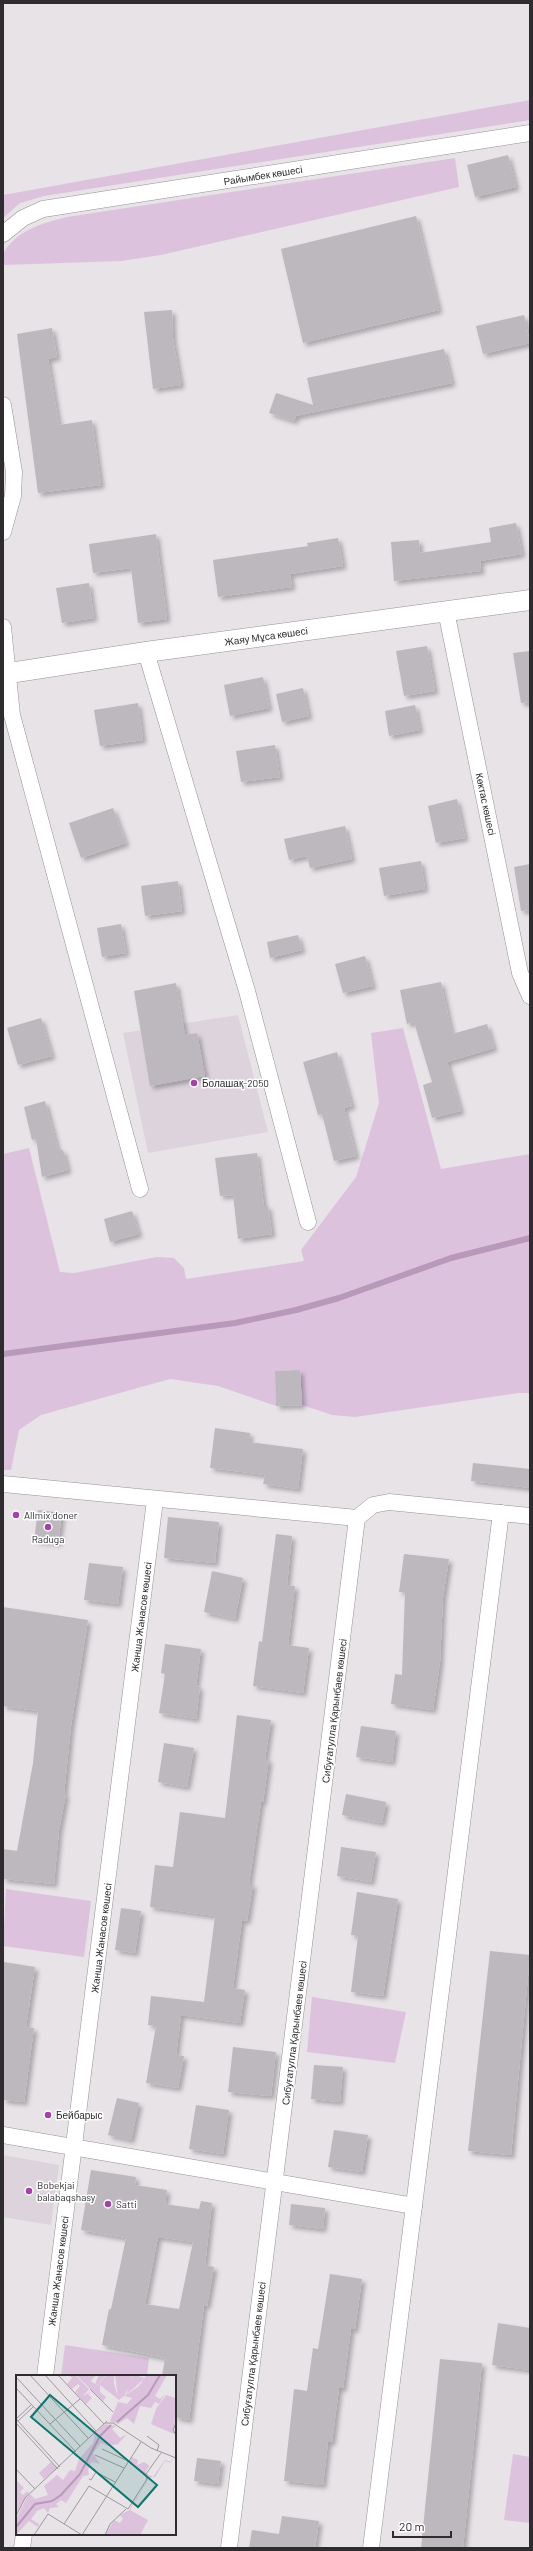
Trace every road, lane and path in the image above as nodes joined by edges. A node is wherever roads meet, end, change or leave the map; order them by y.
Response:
1 (530, 133) edge
2 (3, 234) edge
3 (3, 406) edge
4 (3, 532) edge
5 (530, 600) edge
6 (446, 611) junction
7 (3, 628) edge
8 (146, 652) junction
9 (5, 674) edge
10 (530, 996) edge
11 (140, 1189) dead end
12 (308, 1222) dead end
13 (3, 1484) edge
14 (155, 1500) junction
15 (501, 1513) junction
16 (530, 1516) edge
17 (357, 1518) junction
18 (3, 2135) edge
19 (75, 2147) junction
20 (275, 2182) junction
21 (414, 2206) junction
22 (45, 2375) edge
23 (24, 2535) edge
24 (22, 2548) edge
25 (229, 2548) edge
26 (371, 2548) edge

1 - 2 street, Райымбек көшесі
3 - 4 street
5 - 6 street, Жаяу Мұса көшесі
6 - 8 street, Жаяу Мұса көшесі
6 - 10 street, Көктас көшесі
7 - 9 street
8 - 9 street, Жаяу Мұса көшесі
8 - 12 street
9 - 11 street
13 - 14 street
14 - 17 street
14 - 19 street, Жанша Жанасов көшесі
15 - 16 street
15 - 17 street
15 - 21 street
17 - 20 street, Сибуғатулла Қарынбаев көшесі
18 - 19 street
19 - 20 street
19 - 22 street, Жанша Жанасов көшесі
20 - 21 street
20 - 25 street, Сибуғатулла Қарынбаев көшесі
21 - 26 street
23 - 24 street

